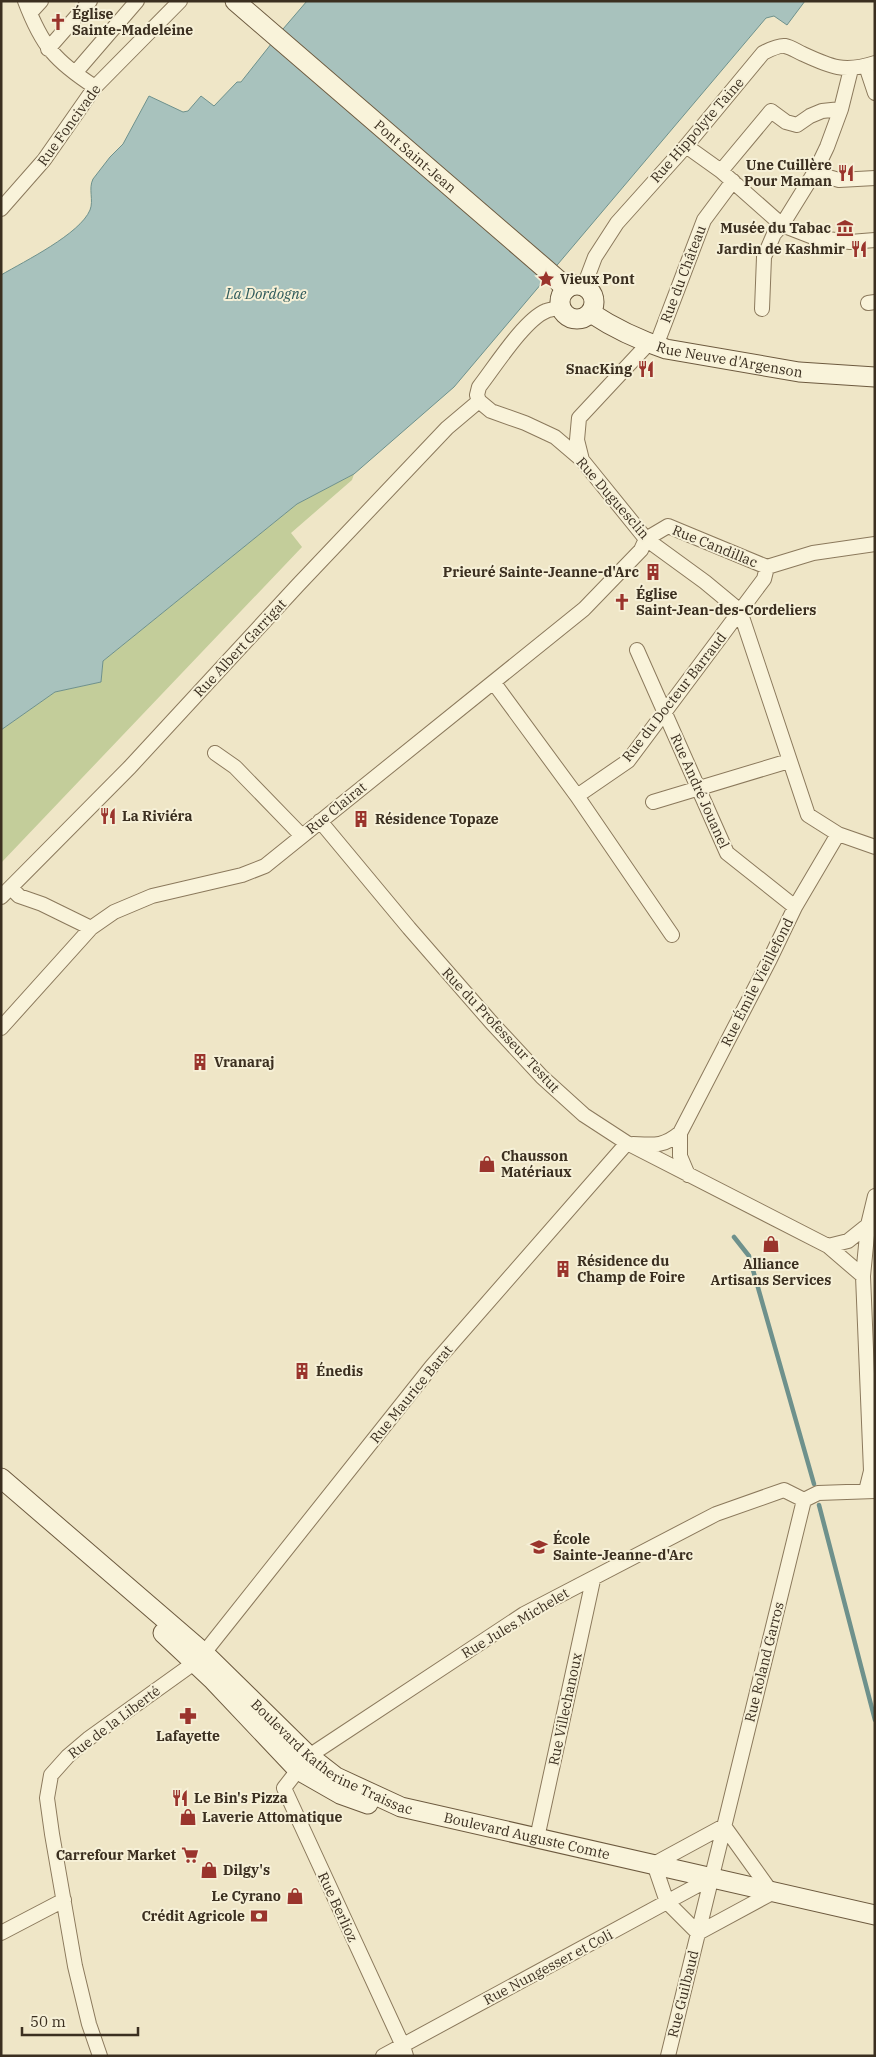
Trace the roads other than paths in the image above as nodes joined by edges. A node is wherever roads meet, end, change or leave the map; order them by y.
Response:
1 (40, 1) edge
2 (90, 1) edge
3 (137, 1) edge
4 (234, 1) edge
5 (172, 4) edge
6 (27, 7) edge
7 (48, 49) junction
8 (870, 65) edge
9 (851, 69) junction
10 (76, 73) junction
11 (95, 87) junction
12 (875, 93) edge
13 (841, 108) junction
14 (686, 146) junction
15 (721, 171) junction
16 (814, 173) junction
17 (875, 178) edge
18 (732, 181) junction
19 (1, 209) edge
20 (782, 225) junction
21 (875, 240) edge
22 (561, 284) junction
23 (584, 286) junction
24 (561, 308) junction
25 (762, 309) dead end
26 (591, 313) junction
27 (652, 345) junction
28 (875, 377) edge
29 (479, 401) junction
30 (582, 460) junction
31 (646, 539) junction
32 (875, 544) edge
33 (767, 567) junction
34 (740, 611) junction
35 (637, 650) dead end
36 (494, 683) junction
37 (665, 712) junction
38 (215, 753) dead end
39 (790, 761) junction
40 (698, 788) junction
41 (577, 796) junction
42 (653, 802) dead end
43 (320, 822) junction
44 (838, 834) junction
45 (302, 836) junction
46 (875, 847) edge
47 (6, 893) edge
48 (795, 907) junction
49 (91, 928) junction
50 (672, 934) dead end
51 (1, 1028) edge
52 (680, 1133) junction
53 (627, 1143) junction
54 (688, 1175) junction
55 (875, 1196) edge
56 (868, 1225) junction
57 (828, 1246) junction
58 (863, 1276) junction
59 (1, 1478) edge
60 (870, 1491) edge
61 (804, 1500) junction
62 (593, 1580) junction
63 (199, 1658) junction
64 (303, 1763) junction
65 (401, 1807) joint
66 (724, 1826) junction
67 (537, 1838) junction
68 (654, 1864) junction
69 (711, 1878) junction
70 (772, 1893) junction
71 (64, 1900) junction
72 (667, 1902) junction
73 (875, 1915) edge
74 (1, 1933) edge
75 (698, 1933) junction
76 (404, 2051) edge
77 (100, 2056) edge
78 (383, 2056) edge
79 (668, 2056) edge

1 - 6 street
2 - 7 street
3 - 10 street
4 - 22 main road, Pont Saint-Jean
5 - 11 street, Rue Foncivade
6 - 7 street
7 - 10 street
8 - 9 street
8 - 12 street
9 - 13 street
9 - 14 street, Rue Hippolyte Taine
10 - 11 street
11 - 19 street, Rue Foncivade
13 - 15 street
13 - 16 street
14 - 15 street
14 - 23 street, Rue Hippolyte Taine
15 - 18 street
16 - 17 street
16 - 20 street
18 - 20 street
18 - 27 street, Rue du Château
20 - 21 street
20 - 25 street
22 - 23 main road
22 - 24 main road
23 - 26 main road
24 - 26 main road
24 - 29 street
26 - 27 main road, Rue Neuve d'Argenson
27 - 28 main road, Rue Neuve d'Argenson
27 - 30 street
29 - 30 street, Rue Duguesclin
29 - 47 street, Rue Albert Garrigat
30 - 31 street, Rue Duguesclin
31 - 33 street, Rue Candillac
31 - 34 street, Rue Duguesclin
31 - 36 street, Rue Clairat
32 - 33 street, Rue Candillac
33 - 34 street, Rue du Docteur Barraud
34 - 37 street, Rue du Docteur Barraud
34 - 39 street
35 - 37 street, Rue André Jouanel
36 - 41 street
36 - 43 street, Rue Clairat
37 - 40 street, Rue André Jouanel
37 - 41 street, Rue du Docteur Barraud
38 - 45 street
39 - 40 street
39 - 44 street
40 - 42 street
40 - 48 street, Rue André Jouanel
41 - 50 street
43 - 45 street, Rue Clairat
43 - 53 street, Rue du Professeur Testut
44 - 46 street
44 - 48 street, Rue Émile Vieillefond
45 - 49 street, Rue Clairat
47 - 49 street
48 - 52 street, Rue Émile Vieillefond
49 - 51 street, Rue Clairat
52 - 53 street
52 - 54 street, Rue Émile Vieillefond
53 - 54 street, Rue du Professeur Testut
53 - 63 street, Rue Maurice Barat
54 - 57 street, Rue du Professeur Testut
55 - 56 street
56 - 57 street
56 - 58 street
57 - 58 street, Rue du Professeur Testut
58 - 60 street
59 - 63 main road, Boulevard Katherine Traissac
60 - 61 street
61 - 62 street, Rue Jules Michelet
61 - 66 street, Rue Roland Garros
62 - 64 street, Rue Jules Michelet
62 - 67 street, Rue Villechanoux
63 - 64 main road, Boulevard Katherine Traissac
63 - 71 street, Rue de la Liberté
64 - 65 main road, Boulevard Katherine Traissac
64 - 76 street, Rue Berlioz
65 - 67 main road, Boulevard Auguste Comte
66 - 68 street
66 - 69 street, Rue Roland Garros
66 - 70 street
67 - 68 main road, Boulevard Auguste Comte
68 - 69 main road, Boulevard Auguste Comte
68 - 72 street
69 - 70 main road, Boulevard Auguste Comte
69 - 72 street, Rue Nungesser et Coli
69 - 75 street, Rue Guilbaud
70 - 73 main road, Boulevard Auguste Comte
70 - 75 street
71 - 74 street
71 - 77 street, Rue de la Liberté
72 - 75 street
72 - 76 street, Rue Nungesser et Coli
75 - 79 street, Rue Guilbaud
76 - 78 street, Rue Nungesser et Coli

